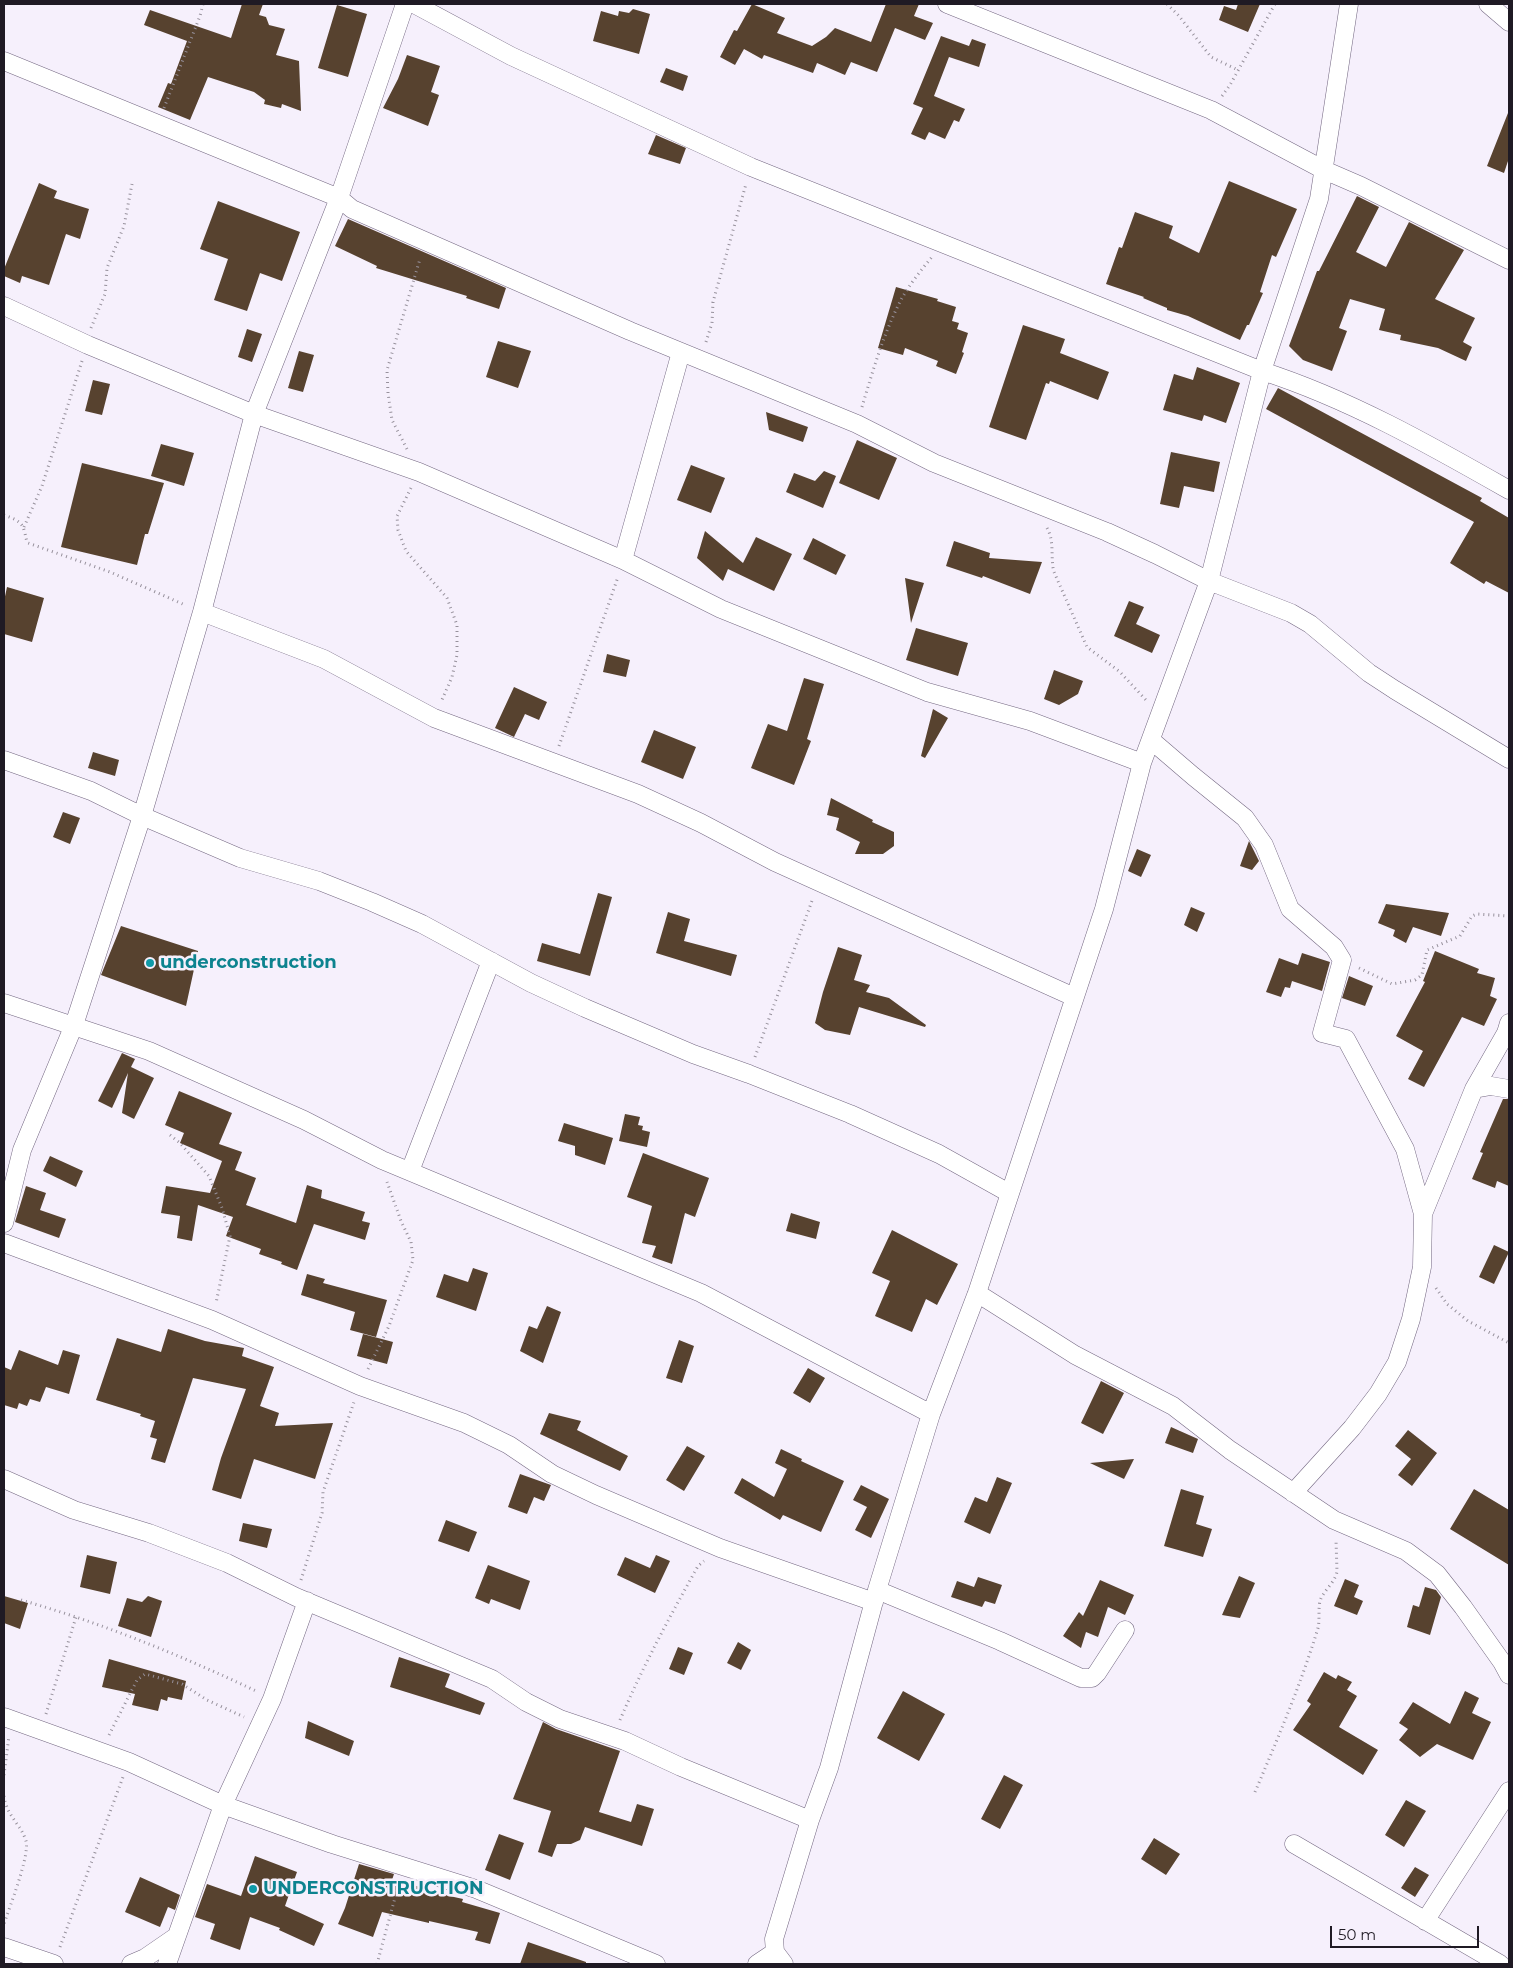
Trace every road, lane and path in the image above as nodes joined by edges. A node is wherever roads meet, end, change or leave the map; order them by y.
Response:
1 (203, 4) edge
2 (404, 4) edge
3 (414, 4) edge
4 (947, 4) edge
5 (1167, 4) edge
6 (1275, 4) edge
7 (1349, 4) edge
8 (1488, 4) edge
9 (1509, 22) edge
10 (4, 61) edge
11 (1238, 70) junction
12 (1211, 110) junction
13 (158, 125) junction
14 (751, 167) junction
15 (1324, 170) junction
16 (132, 184) dead end
17 (339, 198) junction
18 (425, 242) junction
19 (943, 243) junction
20 (1509, 260) edge
21 (4, 306) edge
22 (88, 345) junction
23 (689, 355) junction
24 (1262, 370) junction
25 (254, 414) junction
26 (857, 424) junction
27 (419, 472) junction
28 (1509, 490) edge
29 (1028, 501) junction
30 (4, 515) edge
31 (24, 527) junction
32 (623, 560) junction
33 (1210, 581) junction
34 (202, 612) junction
35 (1160, 716) junction
36 (434, 718) junction
37 (1152, 740) junction
38 (1509, 759) edge
39 (4, 760) edge
40 (1142, 762) junction
41 (553, 763) junction
42 (142, 816) junction
43 (819, 882) junction
44 (1509, 916) edge
45 (1342, 960) junction
46 (490, 961) junction
47 (1074, 997) junction
48 (4, 1003) edge
49 (1509, 1023) edge
50 (74, 1025) junction
51 (749, 1074) junction
52 (1474, 1089) junction
53 (1509, 1090) edge
54 (170, 1135) dead end
55 (382, 1160) junction
56 (410, 1171) junction
57 (1009, 1193) junction
58 (1423, 1214) junction
59 (4, 1223) edge
60 (4, 1243) edge
61 (1422, 1267) junction
62 (977, 1293) junction
63 (212, 1320) junction
64 (1509, 1343) edge
65 (360, 1386) junction
66 (931, 1414) junction
67 (4, 1479) edge
68 (1293, 1493) junction
69 (1334, 1520) junction
70 (720, 1548) junction
71 (875, 1596) junction
72 (301, 1599) junction
73 (21, 1600) dead end
74 (76, 1617) junction
75 (1125, 1630) dead end
76 (1509, 1676) edge
77 (272, 1699) junction
78 (8, 1719) edge
79 (260, 1725) junction
80 (41, 1729) junction
81 (612, 1737) junction
82 (97, 1750) junction
83 (129, 1762) junction
84 (4, 1775) edge
85 (1509, 1791) edge
86 (1255, 1792) dead end
87 (4, 1796) edge
88 (224, 1805) junction
89 (810, 1820) junction
90 (1294, 1844) dead end
91 (406, 1867) junction
92 (1425, 1921) junction
93 (4, 1924) edge
94 (177, 1936) junction
95 (4, 1947) edge
96 (779, 1958) edge
97 (54, 1964) edge
98 (131, 1964) edge
99 (167, 1964) edge
100 (377, 1964) edge
101 (656, 1964) edge
102 (757, 1964) edge
103 (1500, 1964) edge

1 - 13 path
2 - 17 street
3 - 14 street
4 - 12 street
5 - 11 path
6 - 11 path
7 - 15 street
8 - 9 street
10 - 13 street
11 - 12 path
12 - 15 street
13 - 17 street
14 - 19 street
14 - 23 path
15 - 20 street
15 - 24 street
16 - 22 path
17 - 18 street
17 - 25 street
18 - 23 street
18 - 27 path
19 - 24 street
19 - 26 path
21 - 22 street
22 - 25 street
22 - 31 path
23 - 26 street
23 - 32 street
24 - 28 street
24 - 33 street
25 - 27 street
25 - 34 street
26 - 29 street
27 - 32 street
27 - 36 path
29 - 33 street
29 - 35 path
30 - 31 path
31 - 34 path
32 - 40 street
32 - 41 path
33 - 35 street
33 - 38 street
34 - 36 street
34 - 42 street
35 - 37 street
36 - 41 street
37 - 40 street
37 - 45 street
39 - 42 street
40 - 47 street
41 - 43 street
42 - 46 street
42 - 50 street
43 - 47 street
43 - 51 path
44 - 45 path
45 - 58 street
46 - 51 street
46 - 56 street
47 - 57 street
48 - 50 street
49 - 52 street
50 - 55 street
50 - 59 street
51 - 57 street
52 - 53 street
52 - 58 street
54 - 63 path
55 - 56 street
55 - 65 path
56 - 66 street
57 - 62 street
58 - 61 street
60 - 63 street
61 - 64 path
61 - 68 street
62 - 66 street
62 - 68 street
63 - 65 street
65 - 70 street
65 - 72 path
66 - 71 street
67 - 72 street
68 - 69 street
69 - 76 street
69 - 86 path
70 - 71 street
70 - 81 path
71 - 75 street
71 - 89 street
72 - 77 street
72 - 81 street
73 - 74 path
74 - 77 path
74 - 80 path
77 - 79 street
78 - 80 street
78 - 84 path
79 - 82 path
79 - 88 street
80 - 82 street
81 - 89 street
82 - 83 street
83 - 88 street
83 - 97 path
85 - 92 street
87 - 93 path
88 - 91 street
88 - 94 street
89 - 96 street
90 - 92 street
91 - 100 path
91 - 101 street
92 - 103 street
94 - 98 street
94 - 99 street
95 - 97 street
96 - 102 street

